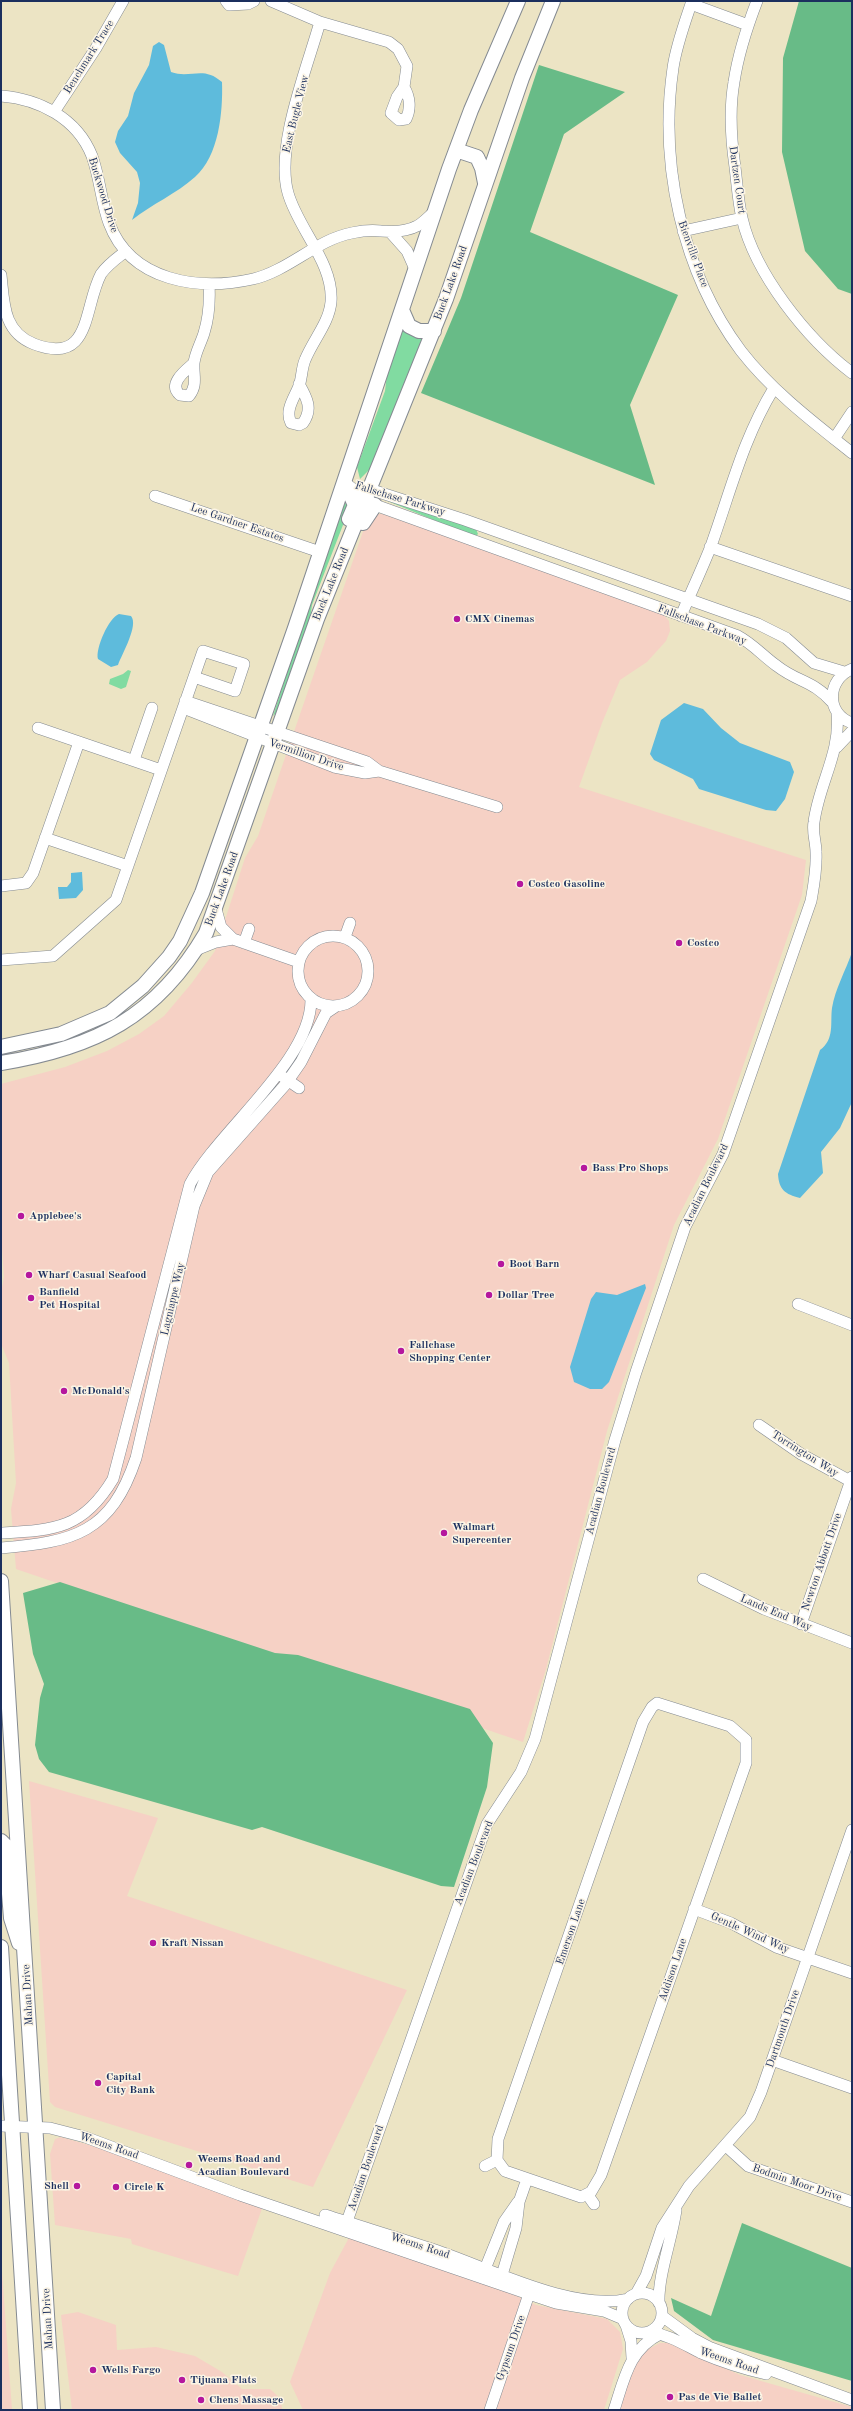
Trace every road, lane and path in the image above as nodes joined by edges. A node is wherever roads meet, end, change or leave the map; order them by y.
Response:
1 (123, 1) edge
2 (226, 1) edge
3 (254, 1) edge
4 (271, 1) edge
5 (518, 1) edge
6 (553, 1) edge
7 (757, 1) edge
8 (692, 3) edge
9 (320, 22) junction
10 (748, 25) junction
11 (404, 87) dead end
12 (1, 96) edge
13 (54, 112) junction
14 (456, 150) junction
15 (485, 185) junction
16 (433, 213) junction
17 (742, 218) junction
18 (682, 231) junction
19 (391, 233) junction
20 (314, 249) junction
21 (126, 251) junction
22 (415, 269) junction
23 (1, 275) edge
24 (209, 284) junction
25 (402, 310) junction
26 (434, 332) junction
27 (194, 363) dead end
28 (852, 373) edge
29 (299, 384) dead end
30 (774, 388) junction
31 (852, 412) edge
32 (834, 438) junction
33 (852, 453) edge
34 (345, 483) junction
35 (155, 496) dead end
36 (370, 497) junction
37 (490, 529) junction
38 (484, 546) junction
39 (710, 547) junction
40 (320, 552) junction
41 (852, 596) edge
42 (688, 599) junction
43 (681, 616) junction
44 (317, 619) junction
45 (850, 670) edge
46 (194, 677) junction
47 (184, 704) junction
48 (152, 708) dead end
49 (835, 708) junction
50 (224, 720) junction
51 (852, 723) edge
52 (261, 725) junction
53 (38, 728) dead end
54 (852, 731) edge
55 (256, 738) junction
56 (277, 738) junction
57 (79, 742) junction
58 (836, 747) junction
59 (134, 760) junction
60 (161, 770) junction
61 (379, 771) junction
62 (497, 807) dead end
63 (45, 838) junction
64 (128, 866) junction
65 (1, 879) edge
66 (29, 879) junction
67 (1, 886) edge
68 (216, 909) junction
69 (350, 923) dead end
70 (249, 929) dead end
71 (345, 937) junction
72 (233, 939) junction
73 (244, 943) junction
74 (196, 950) junction
75 (1, 960) edge
76 (299, 962) junction
77 (311, 999) junction
78 (335, 1007) junction
79 (1, 1047) edge
80 (1, 1063) edge
81 (278, 1074) junction
82 (288, 1081) junction
83 (299, 1088) dead end
84 (200, 1176) junction
85 (167, 1270) junction
86 (179, 1272) junction
87 (798, 1304) dead end
88 (852, 1324) edge
89 (143, 1367) junction
90 (157, 1371) junction
91 (759, 1425) dead end
92 (852, 1480) edge
93 (1, 1533) edge
94 (1, 1548) edge
95 (703, 1579) dead end
96 (1, 1581) edge
97 (801, 1624) junction
98 (852, 1643) edge
99 (750, 1738) joint
100 (852, 1830) edge
101 (1, 1841) edge
102 (848, 1857) edge
103 (694, 1909) junction
104 (1, 1947) edge
105 (808, 1958) junction
106 (25, 1960) junction
107 (852, 1973) edge
108 (772, 2060) junction
109 (852, 2088) edge
110 (7, 2126) edge
111 (36, 2127) junction
112 (726, 2146) junction
113 (497, 2160) junction
114 (485, 2166) dead end
115 (527, 2179) junction
116 (587, 2194) junction
117 (519, 2202) junction
118 (852, 2202) edge
119 (594, 2204) dead end
120 (677, 2206) junction
121 (346, 2226) junction
122 (485, 2269) junction
123 (502, 2275) junction
124 (530, 2290) junction
125 (632, 2297) junction
126 (659, 2303) junction
127 (662, 2316) junction
128 (624, 2322) junction
129 (655, 2333) junction
130 (632, 2358) junction
131 (789, 2378) junction
132 (852, 2400) edge
133 (30, 2410) edge
134 (53, 2410) edge
135 (490, 2410) edge
136 (614, 2410) edge

1 - 13 street, Benchmark Trace
2 - 3 street
4 - 9 street
5 - 14 main road, Buck Lake Road
6 - 15 main road, Buck Lake Road
7 - 10 street, Dartzen Court
8 - 10 street
8 - 18 street, Bienville Place
9 - 11 street
9 - 20 street, East Bugle View
10 - 17 street, Dartzen Court
12 - 13 street, Buckwood Drive
13 - 21 street, Buckwood Drive
14 - 15 main road
14 - 16 main road, Buck Lake Road
15 - 26 main road, Buck Lake Road
16 - 19 street, Buckwood Drive
16 - 22 main road, Buck Lake Road
17 - 18 street
17 - 28 street, Dartzen Court
18 - 30 street, Bienville Place
19 - 20 street, Buckwood Drive
19 - 22 street
20 - 24 street, Buckwood Drive
20 - 29 street, East Bugle View
21 - 23 street
21 - 24 street, Buckwood Drive
22 - 25 main road, Buck Lake Road
24 - 27 street
25 - 26 main road
25 - 34 main road, Buck Lake Road
26 - 36 main road, Buck Lake Road
30 - 32 street, Bienville Place
30 - 39 street
31 - 32 street
32 - 33 street, Bienville Place
34 - 36 street, Fallschase Parkway
34 - 40 main road, Buck Lake Road
34 - 44 main road
35 - 40 street, Lee Gardner Estates
36 - 37 street, Fallschase Parkway
36 - 38 street, Fallschase Parkway
36 - 44 main road, Buck Lake Road
37 - 38 street
37 - 42 street, Fallschase Parkway
38 - 43 street, Fallschase Parkway
39 - 41 street
39 - 42 street
40 - 52 main road, Buck Lake Road
42 - 43 street
42 - 45 street, Fallschase Parkway
43 - 49 street, Fallschase Parkway
44 - 56 main road, Buck Lake Road
45 - 49 street, Acadian Boulevard
46 - 46 street
46 - 47 street
47 - 50 street
47 - 50 street
47 - 60 street
48 - 59 street
49 - 51 street, Fallschase Parkway
49 - 58 street, Acadian Boulevard
50 - 52 street, Vermillion Drive
50 - 55 street, Vermillion Drive
52 - 55 main road, Buck Lake Road
52 - 56 street, Vermillion Drive
53 - 57 street
54 - 58 street, Acadian Boulevard
55 - 56 street, Vermillion Drive
55 - 79 main road, Buck Lake Road
56 - 61 street, Vermillion Drive
56 - 61 street, Vermillion Drive
56 - 68 main road, Buck Lake Road
57 - 59 street
57 - 63 street
58 - 121 street, Acadian Boulevard
59 - 60 street
60 - 64 street
61 - 62 street, Vermillion Drive
63 - 64 street
63 - 66 street
64 - 75 street
65 - 66 street
66 - 67 street
68 - 72 street
68 - 74 main road, Buck Lake Road
69 - 71 street
70 - 73 street
71 - 76 street
71 - 78 street
72 - 73 street
72 - 74 street
73 - 76 street
74 - 80 main road, Buck Lake Road
76 - 77 street
77 - 78 street
77 - 81 street, Lagniappe Way
78 - 82 street, Lagniappe Way
81 - 82 street
81 - 84 street, Lagniappe Way
82 - 83 street
82 - 84 street, Lagniappe Way
84 - 85 street, Lagniappe Way
84 - 86 street, Lagniappe Way
85 - 86 street
85 - 89 street, Lagniappe Way
86 - 90 street, Lagniappe Way
87 - 88 street
89 - 90 street
89 - 93 street, Lagniappe Way
90 - 94 street, Lagniappe Way
91 - 92 street, Torrington Way
92 - 97 street, Newton Abbott Drive
95 - 97 street, Lands End Way
96 - 106 main road, Mahan Drive
97 - 98 street, Lands End Way
99 - 103 street, Addison Lane
99 - 113 street, Emerson Lane
100 - 102 street, Dartmouth Drive
101 - 106 main road
102 - 105 street, Dartmouth Drive
103 - 105 street, Gentle Wind Way
103 - 116 street, Addison Lane
104 - 110 main road, Mahan Drive
105 - 107 street, Gentle Wind Way
105 - 108 street, Dartmouth Drive
106 - 111 main road, Mahan Drive
108 - 109 street
108 - 112 street, Dartmouth Drive
110 - 111 street, Weems Road
110 - 133 main road, Mahan Drive
111 - 121 street, Weems Road
111 - 134 main road, Mahan Drive
112 - 118 street, Bodmin Moor Drive
112 - 120 street, Dartmouth Drive
113 - 114 street
113 - 115 street
115 - 116 street
115 - 117 street
116 - 119 street
117 - 122 street
117 - 123 street
120 - 125 street, Dartmouth Drive
120 - 126 street, Dartmouth Drive
121 - 122 street, Weems Road
121 - 124 street, Weems Road
122 - 123 street, Weems Road
123 - 124 street, Weems Road
124 - 125 street, Weems Road
124 - 128 street, Weems Road
124 - 135 street, Gypsum Drive
125 - 126 street
125 - 128 street
126 - 127 street
127 - 129 street
127 - 131 street, Weems Road
128 - 129 street
128 - 130 street
129 - 130 street
129 - 131 street, Weems Road
130 - 136 street
131 - 132 street, Weems Road

